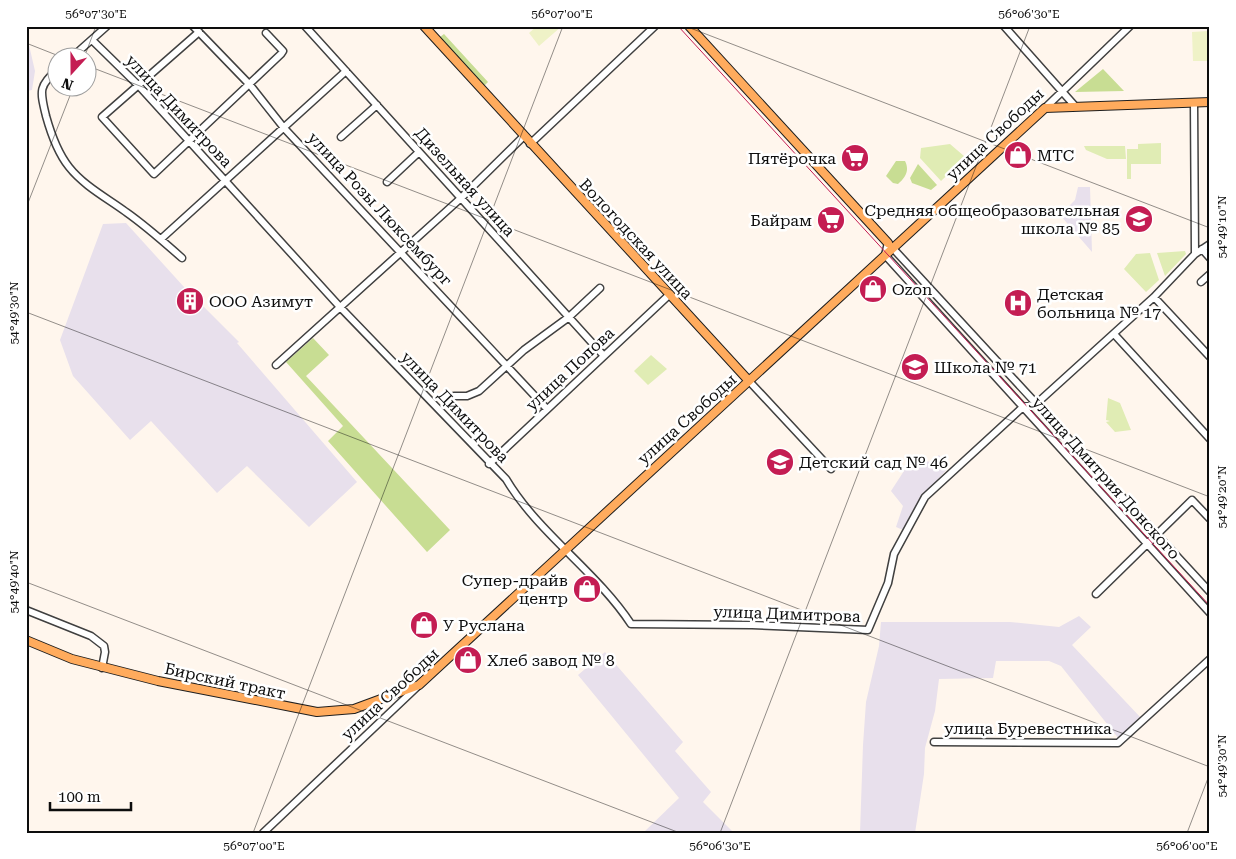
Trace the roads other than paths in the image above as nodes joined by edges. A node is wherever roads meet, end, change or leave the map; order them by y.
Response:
1 (107, 26) edge
2 (305, 26) edge
3 (424, 26) edge
4 (656, 26) edge
5 (689, 26) edge
6 (1004, 26) edge
7 (1130, 26) edge
8 (197, 29) edge
9 (266, 33) dead end
10 (92, 40) junction
11 (83, 48) edge
12 (346, 71) junction
13 (48, 77) edge
14 (250, 85) junction
15 (139, 86) junction
16 (1062, 90) junction
17 (1210, 102) edge
18 (1194, 103) junction
19 (377, 105) junction
20 (1075, 106) junction
21 (1045, 108) junction
22 (284, 128) junction
23 (341, 137) dead end
24 (523, 137) junction
25 (187, 141) junction
26 (530, 144) junction
27 (419, 152) junction
28 (225, 181) junction
29 (387, 182) dead end
30 (461, 198) junction
31 (161, 239) junction
32 (1210, 244) edge
33 (891, 246) junction
34 (1202, 249) junction
35 (402, 251) junction
36 (1195, 254) junction
37 (885, 255) junction
38 (182, 258) dead end
39 (1210, 258) edge
40 (1210, 274) edge
41 (1201, 282) dead end
42 (600, 288) dead end
43 (669, 295) junction
44 (1154, 297) junction
45 (340, 307) junction
46 (569, 317) junction
47 (1114, 334) junction
48 (604, 356) junction
49 (1210, 357) edge
50 (276, 365) dead end
51 (507, 366) junction
52 (749, 381) junction
53 (454, 396) dead end
54 (1036, 404) junction
55 (1023, 407) junction
56 (547, 409) junction
57 (1210, 439) edge
58 (489, 464) junction
59 (831, 469) dead end
60 (1210, 519) edge
61 (1156, 534) junction
62 (1148, 544) junction
63 (566, 549) junction
64 (1210, 592) edge
65 (1096, 594) dead end
66 (26, 610) edge
67 (1210, 613) edge
68 (26, 640) edge
69 (1210, 660) edge
70 (102, 668) junction
71 (419, 685) junction
72 (934, 742) dead end
73 (263, 833) edge

1 - 10 street
2 - 12 street, Дизельная улица
3 - 24 main road, Вологодская улица
4 - 26 street
5 - 33 main road
6 - 16 street
7 - 16 street, улица Свободы
8 - 14 street, улица Розы Люксембург
8 - 15 street
9 - 14 street
10 - 11 street
10 - 15 street, улица Димитрова
12 - 19 street, Дизельная улица
12 - 22 street
13 - 31 street
14 - 22 street, улица Розы Люксембург
14 - 25 street
15 - 25 street, улица Димитрова
15 - 25 street
16 - 20 street
16 - 21 street, улица Свободы
17 - 18 main road
18 - 20 main road
18 - 36 street
19 - 23 street
19 - 27 street, Дизельная улица
20 - 21 main road
21 - 33 main road, улица Свободы
22 - 28 street
22 - 35 street, улица Розы Люксембург
24 - 26 main road, Вологодская улица
24 - 30 street
25 - 28 street, улица Димитрова
26 - 43 main road, Вологодская улица
27 - 29 street
27 - 30 street, Дизельная улица
28 - 31 street
28 - 45 street, улица Димитрова
30 - 35 street
30 - 46 street, Дизельная улица
31 - 38 street
32 - 34 street
33 - 37 main road, улица Свободы
33 - 54 street, улица Дмитрия Донского
34 - 36 street
34 - 39 street
35 - 45 street
35 - 51 street, улица Розы Люксембург
36 - 44 street
37 - 52 main road, улица Свободы
37 - 55 street, улица Дмитрия Донского
40 - 41 street
42 - 46 street
43 - 48 street, улица Попова
43 - 52 main road, Вологодская улица
44 - 47 street
44 - 49 street
45 - 50 street
45 - 58 street, улица Димитрова
46 - 48 street, Дизельная улица
46 - 51 street
47 - 54 street
47 - 57 street
48 - 56 street, улица Попова
51 - 53 street
51 - 56 street, улица Розы Люксембург
52 - 59 street, Вологодская улица
52 - 63 main road, улица Свободы
54 - 55 street
54 - 61 street, улица Дмитрия Донского
55 - 62 street, улица Дмитрия Донского
55 - 63 street, улица Димитрова
56 - 58 street, улица Попова
58 - 63 street, улица Димитрова
60 - 61 street
61 - 62 street
61 - 64 street, улица Дмитрия Донского
62 - 65 street
62 - 67 street, улица Дмитрия Донского
63 - 71 main road, улица Свободы
66 - 70 street
68 - 70 main road, Бирский тракт
69 - 72 street, улица Буревестника
70 - 71 main road, Бирский тракт
71 - 73 street, улица Свободы

